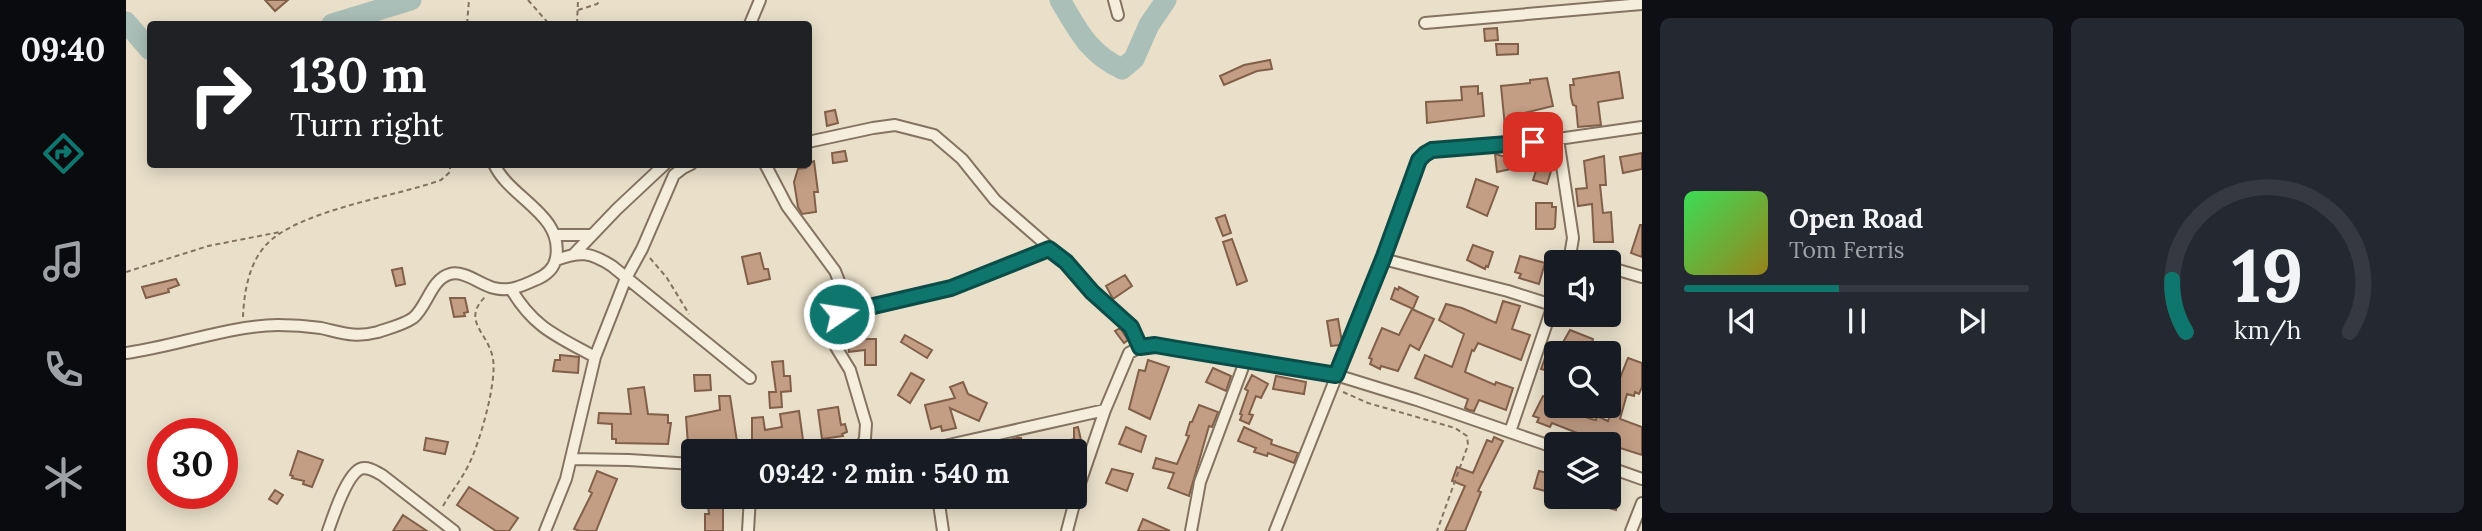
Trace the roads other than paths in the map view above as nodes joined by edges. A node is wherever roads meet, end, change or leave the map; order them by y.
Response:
1 (760, 0) edge
2 (1114, 0) edge
3 (1642, 4) edge
4 (1118, 15) dead end
5 (751, 21) edge
6 (1425, 23) dead end
7 (1642, 127) edge
8 (1558, 139) junction
9 (812, 141) edge
10 (497, 168) edge
11 (661, 168) edge
12 (683, 168) edge
13 (767, 168) edge
14 (556, 235) junction
15 (590, 235) junction
16 (1049, 249) junction
17 (1571, 250) edge
18 (574, 254) junction
19 (1383, 259) junction
20 (556, 260) junction
21 (1621, 271) edge
22 (1642, 277) edge
23 (626, 278) junction
24 (511, 289) junction
25 (1544, 298) edge
26 (839, 314) junction
27 (1545, 327) edge
28 (1140, 347) junction
29 (126, 353) edge
30 (595, 357) junction
31 (1246, 359) junction
32 (750, 378) dead end
33 (1334, 380) junction
34 (1105, 410) junction
35 (1510, 432) junction
36 (865, 439) edge
37 (980, 439) edge
38 (1544, 444) edge
39 (571, 459) junction
40 (681, 463) edge
41 (1621, 472) edge
42 (1642, 479) edge
43 (1642, 503) edge
44 (749, 509) edge
45 (940, 509) edge
46 (328, 531) edge
47 (454, 531) edge
48 (545, 531) edge
49 (748, 531) edge
50 (943, 531) edge
51 (1067, 531) edge
52 (1191, 531) edge
53 (1275, 531) edge
54 (1631, 531) edge

1 - 5 street
2 - 4 street
3 - 6 street
7 - 8 street
8 - 17 street
8 - 19 street
9 - 16 street
10 - 14 street
11 - 15 street
12 - 23 street
13 - 26 street
14 - 15 street
14 - 20 street
15 - 18 street
16 - 26 street
16 - 28 street
18 - 20 street
18 - 23 street
19 - 25 street
19 - 33 street
20 - 24 street
21 - 22 street
23 - 30 street
23 - 32 street
24 - 29 street
24 - 30 street
26 - 36 street
27 - 35 street
28 - 31 street
28 - 34 street
30 - 39 street
31 - 33 street
31 - 52 street
33 - 35 street
33 - 53 street
34 - 37 street
34 - 51 street
35 - 38 street
39 - 40 street
39 - 48 street
41 - 42 street
43 - 54 street
44 - 49 street
45 - 50 street
46 - 47 street

